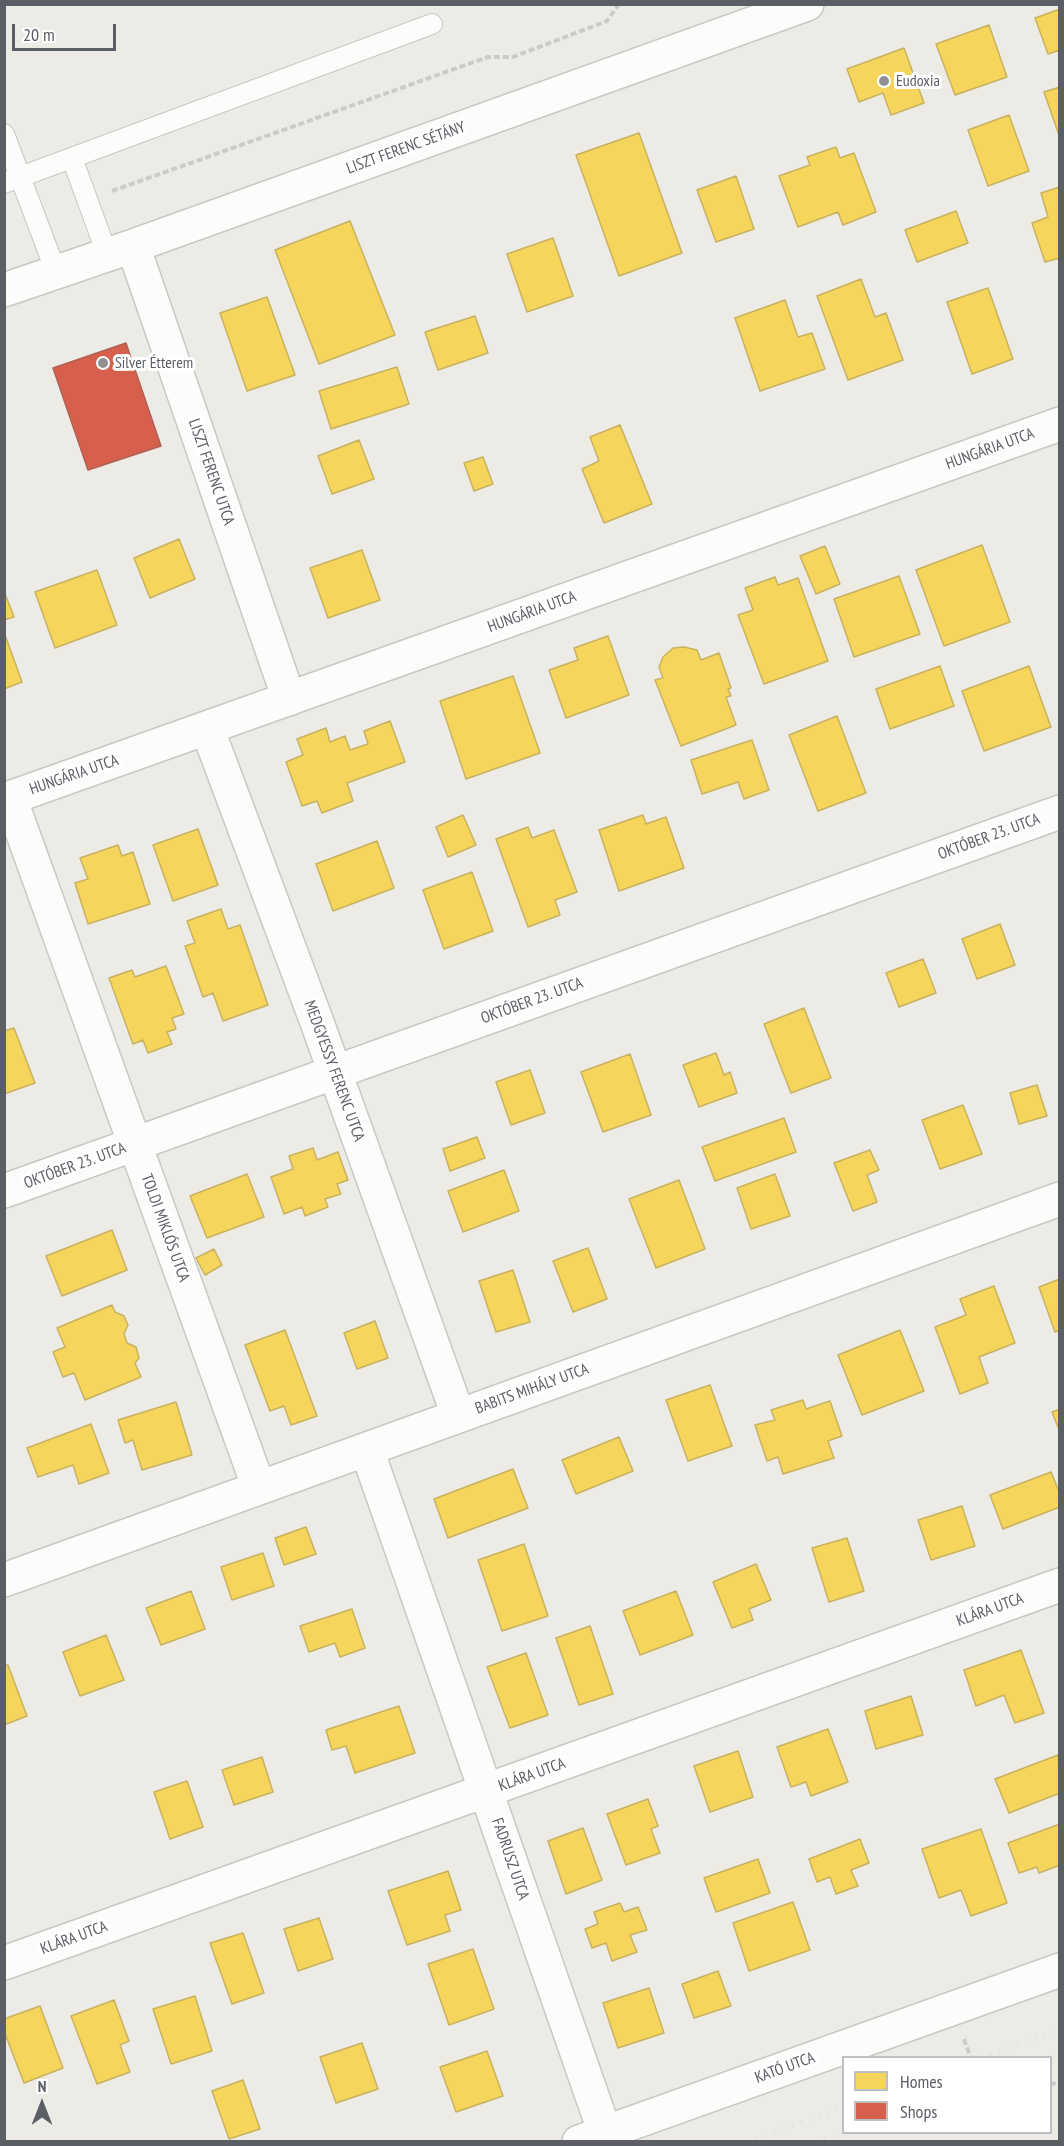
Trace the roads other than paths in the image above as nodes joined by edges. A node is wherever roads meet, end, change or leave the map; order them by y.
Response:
1 (807, 4) edge
2 (767, 11) edge
3 (432, 24) dead end
4 (4, 134) edge
5 (72, 158) junction
6 (13, 180) edge
7 (120, 250) junction
8 (56, 272) junction
9 (4, 290) edge
10 (1059, 424) edge
11 (289, 699) junction
12 (207, 728) junction
13 (7, 799) edge
14 (1059, 812) edge
15 (335, 1072) junction
16 (135, 1144) junction
17 (4, 1191) edge
18 (1059, 1199) edge
19 (458, 1415) junction
20 (367, 1450) junction
21 (259, 1488) junction
22 (4, 1580) edge
23 (1059, 1585) edge
24 (487, 1791) junction
25 (4, 1963) edge
26 (1059, 1970) edge
27 (592, 2137) edge

1 - 2 street, LISZT FERENC SÉTÁNY
2 - 7 street, LISZT FERENC SÉTÁNY
3 - 5 lane
4 - 6 lane
5 - 6 lane
5 - 7 lane
6 - 8 lane
7 - 8 street, LISZT FERENC SÉTÁNY
7 - 11 street, LISZT FERENC UTCA
8 - 9 street, LISZT FERENC SÉTÁNY
10 - 11 street, HUNGÁRIA UTCA
11 - 12 street, HUNGÁRIA UTCA
12 - 13 street, HUNGÁRIA UTCA
12 - 15 street, MEDGYESSY FERENC UTCA
13 - 16 street, TOLDI MIKLÓS UTCA
14 - 15 street, OKTÓBER 23. UTCA
15 - 16 street, OKTÓBER 23. UTCA
15 - 19 street, MEDGYESSY FERENC UTCA
16 - 17 street, OKTÓBER 23. UTCA
16 - 21 street, TOLDI MIKLÓS UTCA
18 - 19 street, BABITS MIHÁLY UTCA
19 - 20 street, BABITS MIHÁLY UTCA
20 - 21 street, BABITS MIHÁLY UTCA
20 - 24 street, FADRUSZ UTCA
21 - 22 street, BABITS MIHÁLY UTCA
23 - 24 street, KLÁRA UTCA
24 - 25 street, KLÁRA UTCA
24 - 27 street, FADRUSZ UTCA
26 - 27 street, KATÓ UTCA

